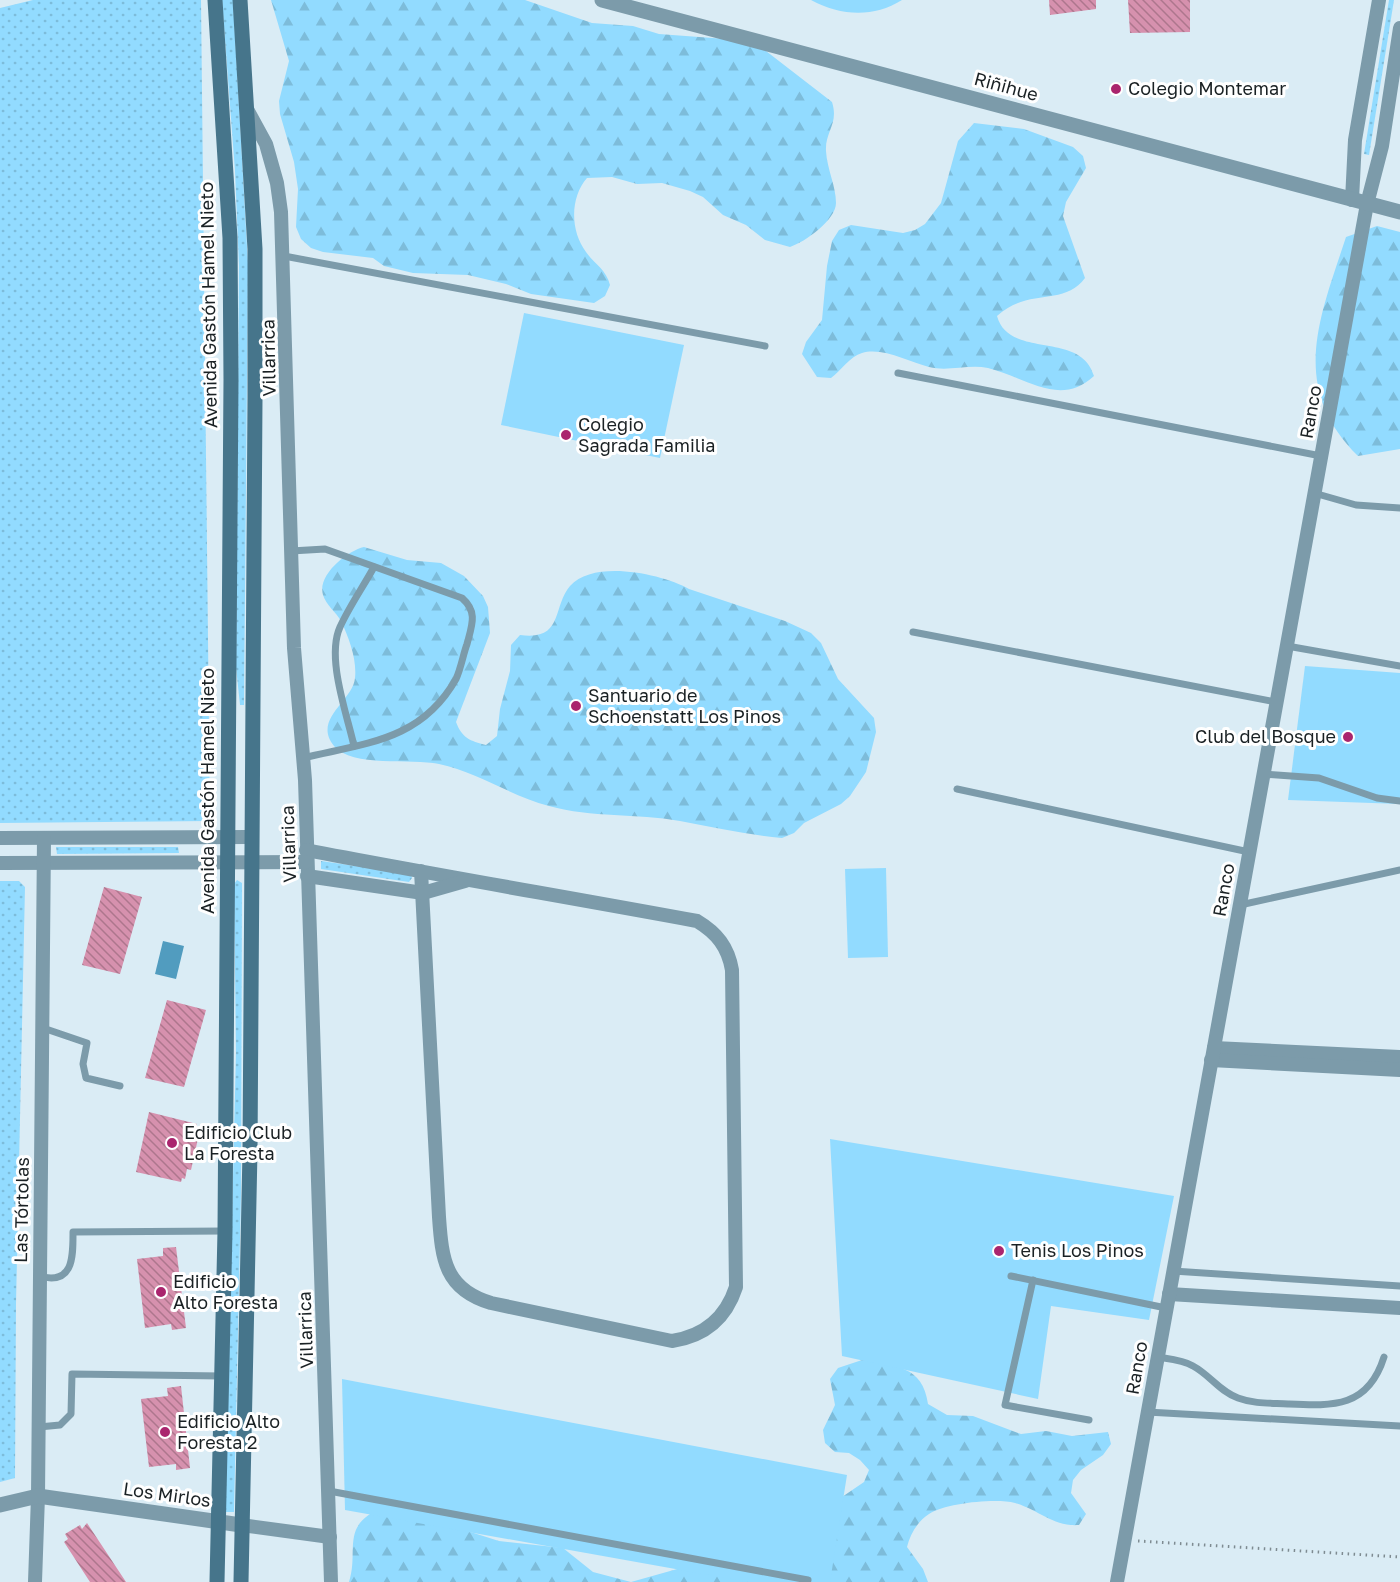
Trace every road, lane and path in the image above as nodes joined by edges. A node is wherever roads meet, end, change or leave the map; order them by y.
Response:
1 (215, 0) edge
2 (240, 0) edge
3 (602, 0) edge
4 (1378, 0) edge
5 (1400, 28) edge
6 (249, 111) junction
7 (1359, 202) junction
8 (1400, 212) edge
9 (284, 256) junction
10 (765, 346) dead end
11 (898, 373) dead end
12 (1321, 456) junction
13 (1314, 493) junction
14 (1400, 508) edge
15 (291, 551) junction
16 (374, 567) junction
17 (913, 632) dead end
18 (1287, 646) junction
19 (1400, 666) edge
20 (1276, 702) junction
21 (354, 746) junction
22 (303, 758) junction
23 (1263, 774) junction
24 (957, 789) dead end
25 (1400, 801) edge
26 (226, 837) junction
27 (250, 837) junction
28 (0, 838) edge
29 (44, 838) junction
30 (1249, 852) junction
31 (226, 862) junction
32 (250, 862) junction
33 (0, 863) edge
34 (306, 863) junction
35 (43, 864) junction
36 (1400, 870) edge
37 (421, 871) junction
38 (470, 880) junction
39 (423, 893) junction
40 (1240, 905) junction
41 (43, 1028) junction
42 (1213, 1054) junction
43 (1400, 1057) edge
44 (1400, 1070) edge
45 (120, 1086) dead end
46 (225, 1231) junction
47 (1173, 1271) junction
48 (39, 1276) junction
49 (1011, 1276) dead end
50 (1033, 1280) junction
51 (1400, 1286) edge
52 (1168, 1301) junction
53 (1400, 1308) edge
54 (1158, 1357) junction
55 (1384, 1357) dead end
56 (222, 1376) junction
57 (1148, 1412) junction
58 (1089, 1420) dead end
59 (1400, 1426) edge
60 (39, 1427) junction
61 (329, 1491) junction
62 (38, 1496) junction
63 (0, 1505) edge
64 (217, 1522) junction
65 (242, 1525) junction
66 (330, 1537) junction
67 (1124, 1540) junction
68 (1400, 1557) edge
69 (808, 1580) dead end
70 (34, 1582) edge
71 (217, 1582) edge
72 (241, 1582) edge
73 (331, 1582) edge
74 (1116, 1582) edge

1 - 26 main road, Avenida Gastón Hamel Nieto
2 - 6 main road
3 - 7 street, Riñihue
4 - 7 street
5 - 7 street
6 - 9 street, Villarrica
6 - 27 main road
7 - 8 street, Riñihue
7 - 12 street, Ranco
9 - 10 lane
9 - 15 street, Villarrica
11 - 12 lane
12 - 13 street, Ranco
13 - 14 lane
13 - 18 street, Ranco
15 - 16 lane
15 - 22 street, Villarrica
16 - 21 lane
16 - 21 lane
17 - 20 lane
18 - 19 lane
18 - 20 street, Ranco
20 - 23 street, Ranco
21 - 22 lane
22 - 34 street, Villarrica
23 - 25 lane
23 - 30 street, Ranco
24 - 30 lane
26 - 27 street
26 - 29 street
26 - 31 main road, Avenida Gastón Hamel Nieto
27 - 32 main road
28 - 29 street
29 - 35 street, Las Tórtolas
30 - 40 street, Ranco
31 - 32 street
31 - 35 street
31 - 46 main road, Avenida Gastón Hamel Nieto
32 - 34 street
32 - 65 main road
33 - 35 street
34 - 37 street
34 - 39 street
34 - 61 street, Villarrica
35 - 41 street, Las Tórtolas
36 - 40 lane
37 - 38 street
37 - 39 street
38 - 39 street
38 - 39 street
40 - 42 street, Ranco
41 - 45 lane
41 - 48 street, Las Tórtolas
42 - 43 street
42 - 44 street
42 - 47 street, Ranco
46 - 48 lane
46 - 56 main road, Avenida Gastón Hamel Nieto
47 - 51 lane
47 - 52 street, Ranco
48 - 60 street, Las Tórtolas
49 - 50 lane
50 - 52 lane
50 - 58 lane
52 - 53 street
52 - 54 street, Ranco
54 - 55 lane
54 - 57 street, Ranco
56 - 60 lane
56 - 64 main road, Avenida Gastón Hamel Nieto
57 - 59 lane
57 - 67 street, Ranco
60 - 62 street, Las Tórtolas
61 - 66 street, Villarrica
61 - 69 lane
62 - 63 street, Los Mirlos
62 - 64 street, Los Mirlos
62 - 70 street, Las Tórtolas
64 - 65 street, Los Mirlos
64 - 71 main road, Avenida Gastón Hamel Nieto
65 - 66 street, Los Mirlos
65 - 72 main road
66 - 73 street, Villarrica
67 - 68 path
67 - 74 street, Ranco

